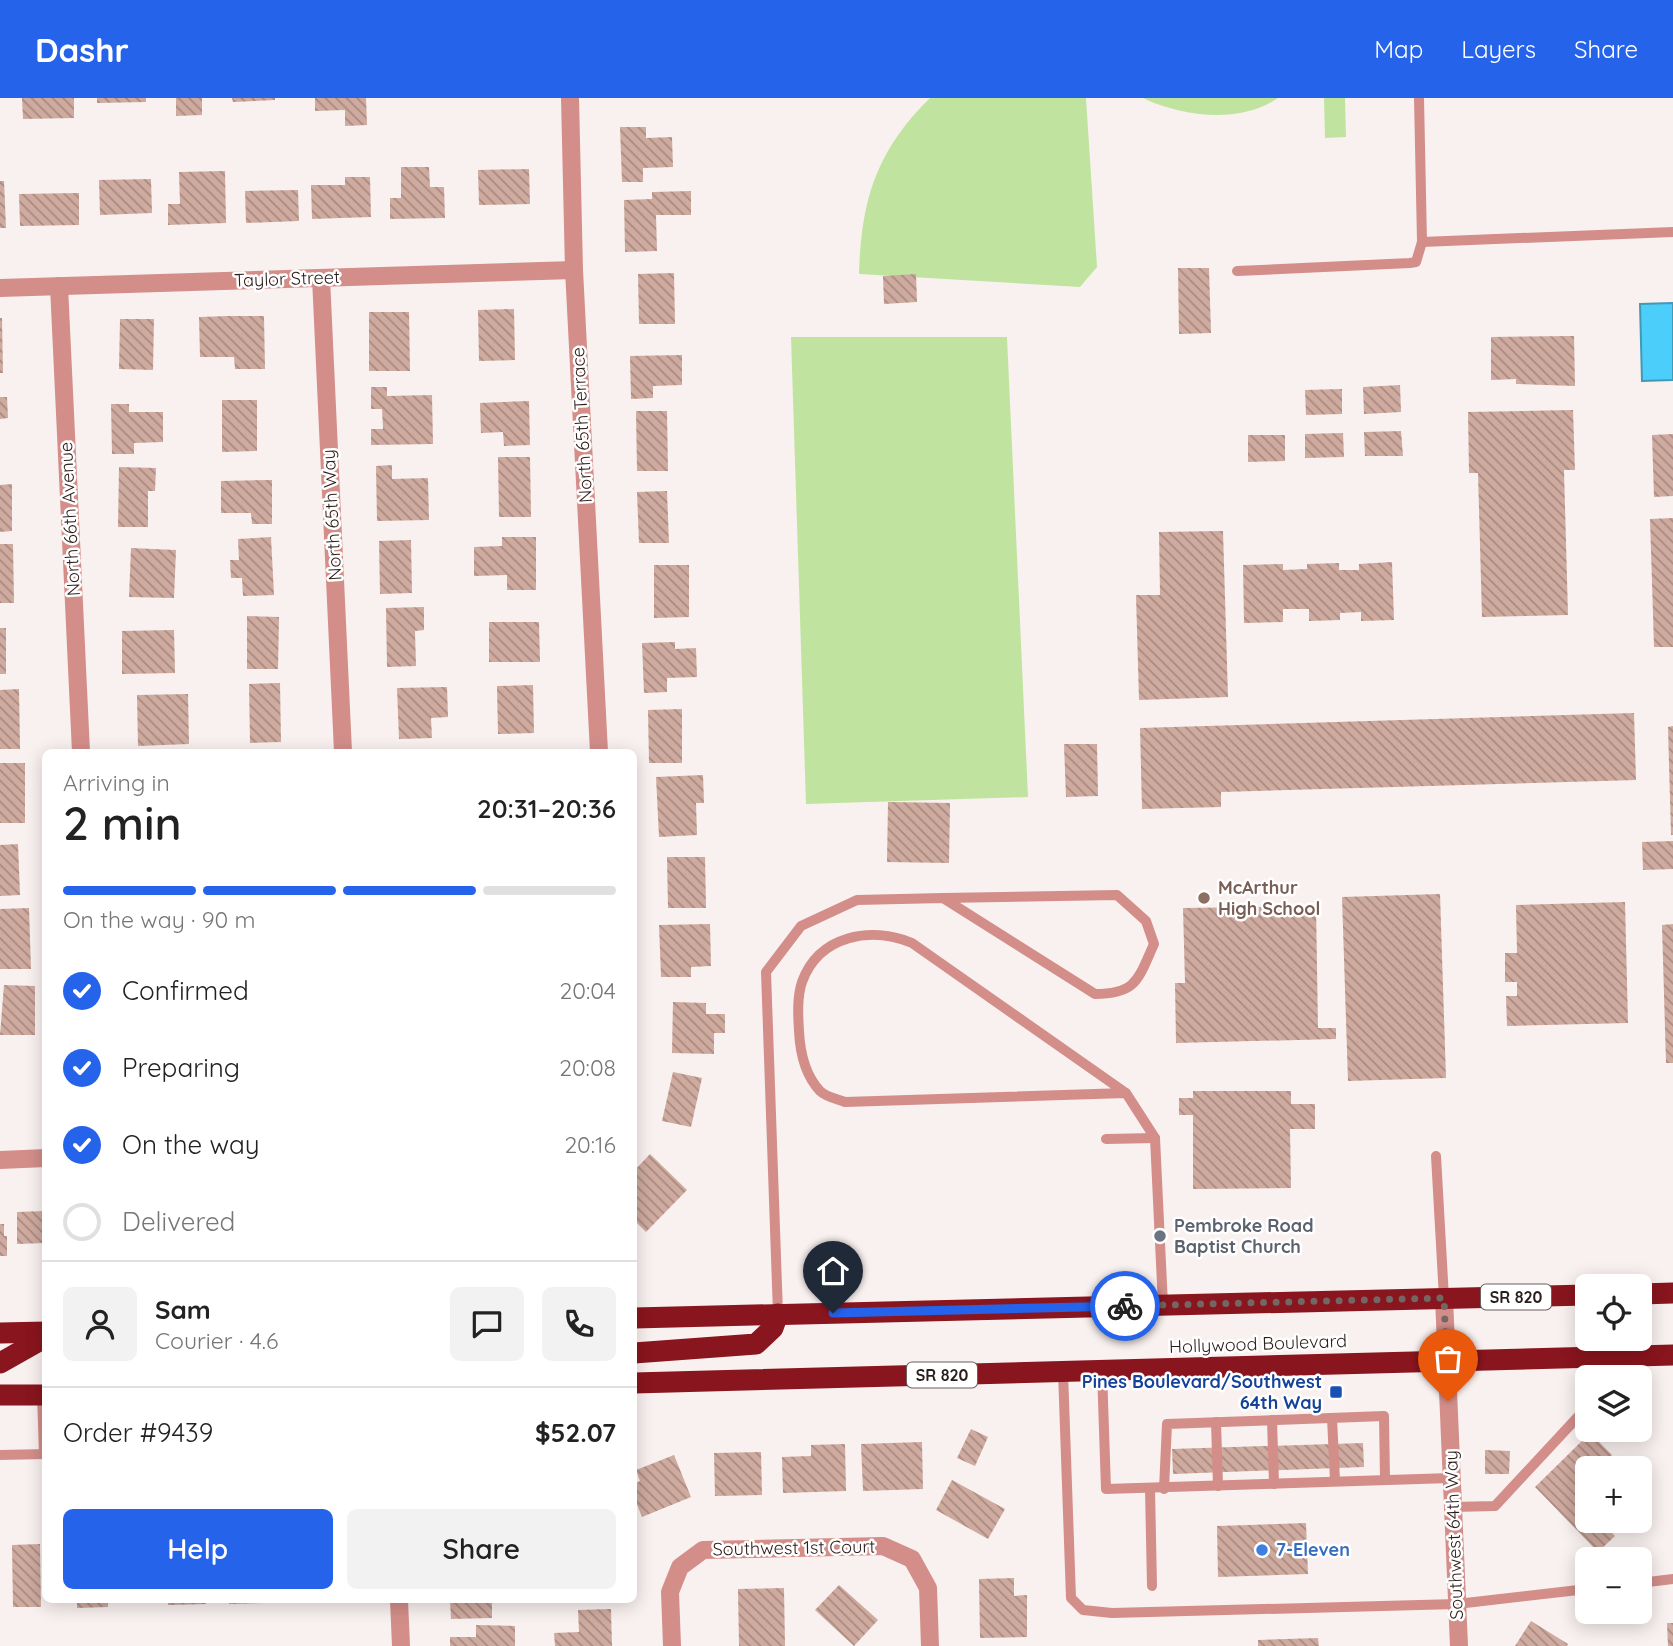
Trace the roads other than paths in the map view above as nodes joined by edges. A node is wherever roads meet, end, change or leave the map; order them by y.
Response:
1 (570, 98) edge
2 (1419, 98) edge
3 (1673, 232) edge
4 (1422, 242) junction
5 (574, 270) junction
6 (1237, 271) dead end
7 (321, 278) junction
8 (59, 286) junction
9 (0, 288) edge
10 (81, 749) edge
11 (343, 749) edge
12 (599, 749) edge
13 (943, 898) junction
14 (1126, 1093) junction
15 (1155, 1138) junction
16 (1106, 1139) dead end
17 (1436, 1156) dead end
18 (42, 1158) edge
19 (0, 1160) edge
20 (1673, 1293) edge
21 (1652, 1294) edge
22 (1575, 1295) edge
23 (1444, 1298) junction
24 (1163, 1305) junction
25 (778, 1314) junction
26 (637, 1318) edge
27 (0, 1333) edge
28 (42, 1335) edge
29 (42, 1337) edge
30 (637, 1353) edge
31 (1673, 1355) edge
32 (1632, 1356) junction
33 (1447, 1361) junction
34 (0, 1363) edge
35 (1625, 1365) edge
36 (1102, 1371) junction
37 (1063, 1372) junction
38 (637, 1383) edge
39 (0, 1395) edge
40 (42, 1395) edge
41 (1332, 1418) junction
42 (1272, 1420) junction
43 (1575, 1420) edge
44 (1216, 1422) junction
45 (42, 1454) edge
46 (0, 1455) edge
47 (1451, 1478) junction
48 (1385, 1479) junction
49 (1335, 1481) junction
50 (1274, 1484) junction
51 (1219, 1486) junction
52 (1150, 1489) junction
53 (1164, 1489) junction
54 (1453, 1507) junction
55 (1673, 1579) edge
56 (1652, 1582) edge
57 (1152, 1586) dead end
58 (1575, 1590) edge
59 (399, 1603) edge
60 (1457, 1604) junction
61 (401, 1646) edge
62 (672, 1646) edge
63 (930, 1646) edge
64 (1459, 1646) edge

1 - 5 street, North 65th Terrace
2 - 4 lane
3 - 4 lane
4 - 6 lane
5 - 7 street, Taylor Street
5 - 12 street, North 65th Terrace
7 - 8 street, Taylor Street
7 - 11 street, North 65th Way
8 - 9 street, Taylor Street
8 - 10 street, North 66th Avenue
13 - 13 lane
13 - 25 lane
14 - 14 lane
14 - 15 lane
15 - 16 lane
15 - 24 lane
17 - 23 lane
18 - 19 street
20 - 21 highway
22 - 23 highway, SR 820
23 - 24 highway, SR 820
23 - 33 street, Southwest 64th Way
24 - 25 highway, SR 820
25 - 26 highway, SR 820
25 - 30 highway
27 - 28 highway
29 - 34 highway
31 - 32 highway, Hollywood Boulevard / SR 820
32 - 33 highway, Hollywood Boulevard / SR 820
32 - 35 lane
33 - 36 highway, Hollywood Boulevard / SR 820
33 - 47 street, Southwest 64th Way
36 - 37 highway, Hollywood Boulevard / SR 820
36 - 52 lane
37 - 38 highway, Hollywood Boulevard / SR 820
37 - 60 lane
39 - 40 highway
41 - 42 lane
41 - 48 lane
41 - 49 lane
42 - 44 lane
42 - 50 lane
43 - 54 lane
44 - 51 lane
44 - 53 lane
45 - 46 lane
47 - 48 lane
47 - 54 street, Southwest 64th Way
48 - 49 lane
49 - 50 lane
50 - 51 lane
51 - 53 lane
52 - 53 lane
52 - 57 lane
54 - 60 street, Southwest 64th Way
55 - 56 lane
58 - 60 lane
59 - 61 street
60 - 64 street, Southwest 64th Way
62 - 63 street, Southwest 1st Court

